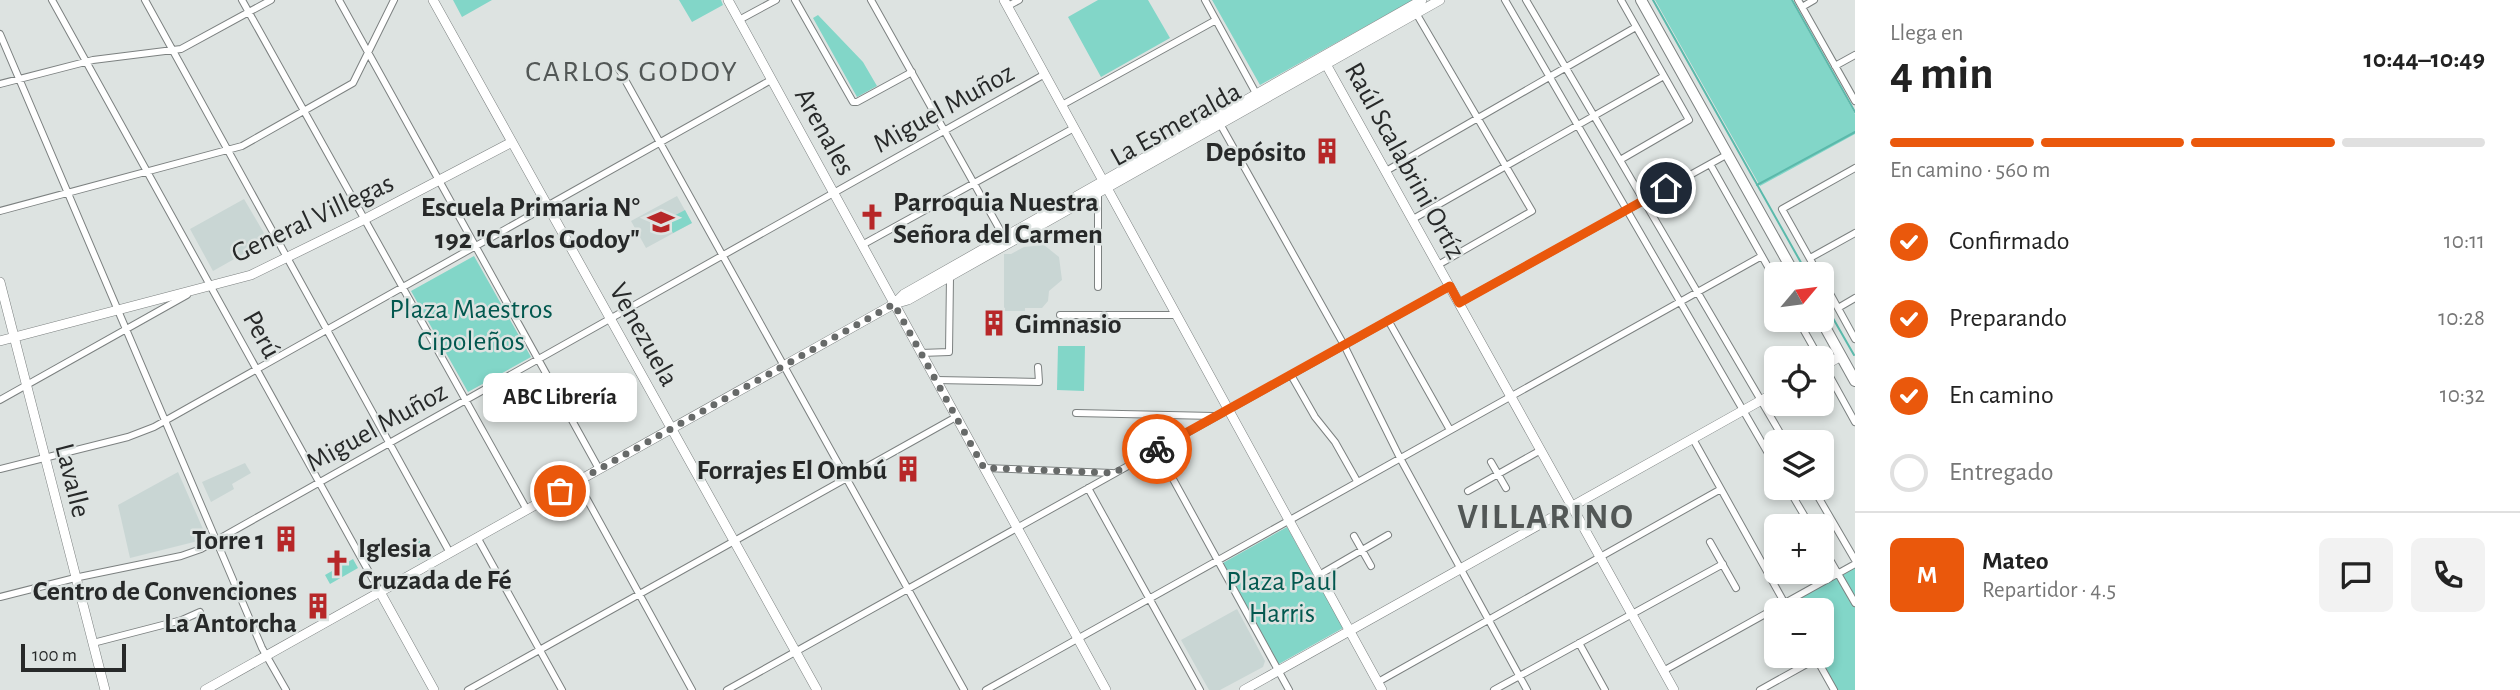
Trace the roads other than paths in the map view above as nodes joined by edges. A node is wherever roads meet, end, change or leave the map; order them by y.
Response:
1 (52, 0) edge
2 (145, 0) edge
3 (242, 0) edge
4 (271, 0) edge
5 (339, 0) edge
6 (394, 0) edge
7 (433, 0) edge
8 (727, 0) edge
9 (776, 0) edge
10 (795, 0) edge
11 (871, 0) edge
12 (1019, 0) edge
13 (1205, 0) edge
14 (1422, 0) edge
15 (1440, 0) edge
16 (1505, 0) edge
17 (1526, 0) edge
18 (1621, 0) edge
19 (1641, 0) edge
20 (1814, 0) edge
21 (1006, 3) edge
22 (1800, 3) edge
23 (249, 12) junction
24 (1416, 13) junction
25 (739, 20) junction
26 (1216, 20) junction
27 (1636, 27) junction
28 (0, 34) edge
29 (173, 51) junction
30 (369, 53) junction
31 (1855, 55) edge
32 (1324, 60) junction
33 (86, 62) junction
34 (1835, 66) junction
35 (1565, 68) junction
36 (619, 69) dead end
37 (912, 72) junction
38 (1045, 74) junction
39 (1664, 76) junction
40 (1550, 77) junction
41 (19, 79) junction
42 (771, 80) junction
43 (0, 84) edge
44 (1258, 98) junction
45 (1855, 101) edge
46 (1062, 105) junction
47 (304, 111) junction
48 (1594, 116) junction
49 (1478, 118) junction
50 (1218, 120) junction
51 (1578, 125) junction
52 (1074, 128) junction
53 (944, 130) junction
54 (512, 142) junction
55 (660, 143) junction
56 (229, 151) junction
57 (1728, 154) junction
58 (1619, 160) junction
59 (1710, 164) junction
60 (1506, 167) junction
61 (1855, 168) edge
62 (1386, 171) junction
63 (147, 173) junction
64 (439, 180) junction
65 (974, 184) junction
66 (1103, 187) junction
67 (833, 192) junction
68 (67, 194) junction
69 (1643, 201) junction
70 (548, 207) junction
71 (1627, 210) junction
72 (0, 211) edge
73 (365, 219) junction
74 (1413, 219) junction
75 (1855, 233) edge
76 (1004, 237) junction
77 (862, 246) junction
78 (477, 247) junction
79 (722, 255) junction
80 (1762, 256) junction
81 (287, 258) junction
82 (1810, 258) junction
83 (1765, 262) edge
84 (1789, 262) edge
85 (1812, 262) edge
86 (1438, 265) junction
87 (950, 277) junction
88 (0, 282) edge
89 (210, 286) junction
90 (1450, 286) junction
91 (1098, 287) dead end
92 (403, 288) junction
93 (196, 290) junction
94 (1697, 292) junction
95 (1855, 298) edge
96 (1834, 301) edge
97 (1680, 302) junction
98 (1459, 303) junction
99 (894, 304) junction
100 (1838, 308) junction
101 (116, 311) junction
102 (1060, 315) dead end
103 (1177, 315) junction
104 (611, 318) junction
105 (1388, 320) junction
106 (124, 330) junction
107 (326, 331) junction
108 (1828, 332) edge
109 (14, 337) junction
110 (1855, 339) edge
111 (0, 341) edge
112 (1344, 345) junction
113 (921, 353) junction
114 (1841, 356) junction
115 (538, 359) junction
116 (1834, 359) edge
117 (1851, 365) edge
118 (784, 366) junction
119 (1038, 367) dead end
120 (257, 370) junction
121 (1291, 375) junction
122 (936, 380) junction
123 (1855, 381) edge
124 (1834, 384) edge
125 (26, 385) junction
126 (1511, 396) junction
127 (1764, 399) edge
128 (0, 400) edge
129 (465, 400) junction
130 (1761, 401) junction
131 (1229, 410) junction
132 (1743, 411) junction
133 (1076, 413) dead end
134 (1217, 416) junction
135 (956, 417) junction
136 (164, 421) junction
137 (1855, 422) edge
138 (672, 428) junction
139 (1450, 430) junction
140 (1778, 430) edge
141 (1693, 439) junction
142 (389, 443) junction
143 (1764, 447) edge
144 (1157, 450) junction
145 (1541, 450) junction
146 (45, 458) junction
147 (1400, 458) junction
148 (1491, 462) dead end
149 (984, 468) junction
150 (0, 469) edge
151 (599, 469) junction
152 (1114, 473) junction
153 (1498, 474) junction
154 (846, 478) junction
155 (577, 481) junction
156 (1357, 481) junction
157 (319, 482) junction
158 (1088, 488) junction
159 (1506, 488) dead end
160 (1721, 489) junction
161 (1468, 491) dead end
162 (1820, 500) edge
163 (1572, 507) junction
164 (527, 510) junction
165 (1289, 519) junction
166 (1017, 527) junction
167 (1388, 535) dead end
168 (1354, 536) dead end
169 (477, 537) junction
170 (216, 540) junction
171 (735, 541) junction
172 (1710, 542) dead end
173 (1362, 550) junction
174 (450, 553) junction
175 (1600, 557) junction
176 (1217, 560) junction
177 (1855, 562) edge
178 (1723, 564) junction
179 (1371, 566) dead end
180 (1834, 566) edge
181 (1461, 569) junction
182 (1838, 573) junction
183 (1319, 575) junction
184 (76, 578) junction
185 (1736, 588) dead end
186 (908, 589) junction
187 (380, 592) junction
188 (639, 594) junction
189 (0, 597) edge
190 (1149, 598) junction
191 (1782, 598) edge
192 (1794, 598) edge
193 (1855, 603) edge
194 (201, 612) dead end
195 (1632, 614) junction
196 (1764, 615) edge
197 (1489, 620) junction
198 (1350, 631) junction
199 (1078, 638) junction
200 (93, 643) junction
201 (1579, 643) junction
202 (539, 650) junction
203 (796, 651) junction
204 (267, 656) junction
205 (1798, 668) edge
206 (1821, 668) edge
207 (1278, 671) junction
208 (1663, 671) junction
209 (1520, 676) junction
210 (1380, 686) edge
211 (105, 690) edge
212 (205, 690) edge
213 (286, 690) edge
214 (434, 690) edge
215 (468, 690) edge
216 (562, 690) edge
217 (692, 690) edge
218 (727, 690) edge
219 (817, 690) edge
220 (964, 690) edge
221 (986, 690) edge
222 (1106, 690) edge
223 (1200, 690) edge
224 (1244, 690) edge
225 (1289, 690) edge
226 (1494, 690) edge
227 (1527, 690) edge
228 (1605, 690) edge
229 (1674, 690) edge
230 (1760, 690) edge
231 (1833, 690) edge

1 - 33 street, Perú
2 - 29 street
3 - 23 street
4 - 23 street
5 - 30 street
6 - 30 street
7 - 54 street, Venezuela
8 - 25 street, Arenales
9 - 25 street
10 - 37 street
11 - 37 street
12 - 21 street
13 - 26 street
14 - 32 street, La Esmeralda
15 - 24 street, La Esmeralda
16 - 40 street
17 - 35 street
18 - 27 street
19 - 57 main road
20 - 22 street
21 - 38 street
22 - 34 street
23 - 29 street
23 - 47 street
24 - 32 street, La Esmeralda
24 - 49 street
25 - 42 street, Arenales
26 - 44 street
26 - 46 street
27 - 35 street
27 - 39 street
28 - 41 street
29 - 33 street
29 - 56 street
30 - 47 street
30 - 64 street
31 - 34 street
32 - 44 street, La Esmeralda
32 - 62 street, Raúl Scalabrini Ortíz
33 - 41 street
33 - 63 street, Perú
34 - 45 street
35 - 40 street
35 - 48 street
36 - 55 street
37 - 53 street
38 - 46 street
38 - 53 street, Miguel Muñoz
39 - 48 street
39 - 58 street
40 - 49 street
40 - 51 street
41 - 43 street
41 - 68 street
42 - 55 street
42 - 67 street, Arenales
44 - 50 street, La Esmeralda
46 - 52 street
47 - 56 street
47 - 73 street
48 - 51 street
48 - 58 street
49 - 60 street
49 - 62 street
50 - 66 street, La Esmeralda
50 - 112 street
51 - 60 street
51 - 71 street
52 - 65 street
52 - 66 street
53 - 65 street
53 - 67 street, Miguel Muñoz
54 - 64 street, General Villegas
54 - 70 street, Venezuela
55 - 70 street
55 - 79 street
56 - 63 street
56 - 81 street
57 - 59 street
57 - 84 main road
58 - 69 street
59 - 69 street
59 - 80 street
60 - 74 street
60 - 86 street
61 - 82 street
62 - 74 street, Raúl Scalabrini Ortíz
63 - 68 street
63 - 89 street, Perú
64 - 73 street, General Villegas
64 - 78 street
65 - 76 street
65 - 77 street
66 - 76 street, La Esmeralda
66 - 87 street, La Esmeralda
66 - 91 street
66 - 103 street
67 - 77 street, Arenales
67 - 79 street, Miguel Muñoz
68 - 72 street
68 - 101 street
69 - 71 street
69 - 94 street
70 - 78 street
70 - 104 street, Venezuela
71 - 97 street
71 - 98 street
73 - 81 street, General Villegas
73 - 92 street
74 - 86 street, Raúl Scalabrini Ortíz
75 - 82 street
76 - 99 street, La Esmeralda
77 - 99 street, Arenales
78 - 92 street
78 - 115 street
79 - 104 street, Miguel Muñoz
79 - 118 street
80 - 83 street
80 - 94 street
81 - 89 street, General Villegas
81 - 107 street
82 - 85 street
86 - 90 street, Raúl Scalabrini Ortíz
87 - 99 street, La Esmeralda
87 - 113 street
88 - 109 street, Lavalle
89 - 93 street, General Villegas
89 - 120 street, Perú
90 - 98 street, Raúl Scalabrini Ortíz
90 - 105 street
92 - 107 street
92 - 129 street
93 - 101 street, General Villegas
93 - 106 street
94 - 97 street
94 - 130 street
95 - 100 street
96 - 100 street
97 - 126 street
97 - 132 street
98 - 126 street, Raúl Scalabrini Ortíz
99 - 113 street, Arenales
99 - 118 street, La Esmeralda
100 - 110 street
101 - 106 street
101 - 109 street, General Villegas
102 - 103 street
103 - 131 street
104 - 115 street, Miguel Muñoz
104 - 138 street, Venezuela
105 - 112 street
105 - 139 street
106 - 125 street
106 - 136 street
107 - 120 street
107 - 142 street
108 - 114 main road
109 - 111 street, General Villegas
109 - 125 street, Lavalle
112 - 121 street
112 - 147 street
113 - 122 street, Arenales
114 - 116 street
114 - 117 main road
115 - 129 street, Miguel Muñoz
115 - 151 street
117 - 123 main road
118 - 138 street, La Esmeralda
118 - 154 street
119 - 122 street
120 - 136 street
120 - 157 street, Perú
121 - 131 street
121 - 156 street
122 - 135 street, Arenales
124 - 137 street
125 - 128 street
125 - 146 street, Lavalle
126 - 139 street
126 - 145 street, Raúl Scalabrini Ortíz
127 - 130 street
129 - 142 street, Miguel Muñoz
129 - 164 street
130 - 132 street
130 - 140 street
131 - 134 street
131 - 165 street
132 - 141 street
132 - 143 street
133 - 134 street
134 - 144 street
135 - 149 street, Arenales
135 - 154 street
136 - 146 street
136 - 170 street
138 - 151 street, La Esmeralda
138 - 171 street, Venezuela
139 - 147 street
141 - 160 street
141 - 163 street
142 - 157 street, Miguel Muñoz
142 - 174 street
144 - 152 street
144 - 176 street
145 - 153 street
145 - 163 street, Raúl Scalabrini Ortíz
146 - 150 street
146 - 184 street, Lavalle
147 - 156 street
147 - 181 street
148 - 153 street
149 - 152 street
149 - 166 street, Arenales
151 - 155 street, La Esmeralda
152 - 158 street
153 - 159 street
153 - 161 street
154 - 171 street
154 - 186 street
155 - 164 street, La Esmeralda
155 - 188 street
156 - 165 street
157 - 170 street, Miguel Muñoz
157 - 187 street, Perú
158 - 166 street
158 - 190 street
160 - 175 street
160 - 191 street
162 - 177 street
163 - 175 street, Raúl Scalabrini Ortíz
163 - 181 street
164 - 169 street, La Esmeralda
165 - 176 street
165 - 183 street
166 - 186 street
166 - 199 street, Arenales
167 - 173 street
168 - 173 street
169 - 174 street, La Esmeralda
169 - 202 street
170 - 184 street, Miguel Muñoz
170 - 204 street
171 - 188 street
171 - 203 street, Venezuela
172 - 178 street
173 - 179 street
173 - 183 street
174 - 187 street, La Esmeralda
175 - 195 street, Raúl Scalabrini Ortíz
175 - 197 street
176 - 190 street
176 - 207 street
177 - 182 street
178 - 185 street
178 - 195 street
180 - 182 street
181 - 197 street
181 - 198 street
182 - 192 street
182 - 193 street
183 - 198 street
184 - 189 street, Miguel Muñoz
184 - 200 street, Lavalle
186 - 203 street
186 - 220 street
187 - 204 street, La Esmeralda
187 - 214 street, Perú
188 - 202 street
188 - 217 street
190 - 199 street
190 - 223 street
194 - 200 street
195 - 201 street
195 - 208 street, Raúl Scalabrini Ortíz
196 - 208 street
197 - 209 street
197 - 210 street
198 - 207 street
198 - 210 street
199 - 221 street
199 - 222 street, Arenales
200 - 211 street, Lavalle
201 - 209 street
201 - 228 street
202 - 215 street
202 - 216 street
203 - 218 street
203 - 219 street, Venezuela
204 - 212 street, La Esmeralda
204 - 213 street
205 - 230 street
206 - 231 street
207 - 224 street
207 - 225 street
208 - 229 street, Raúl Scalabrini Ortíz
209 - 226 street
209 - 227 street

